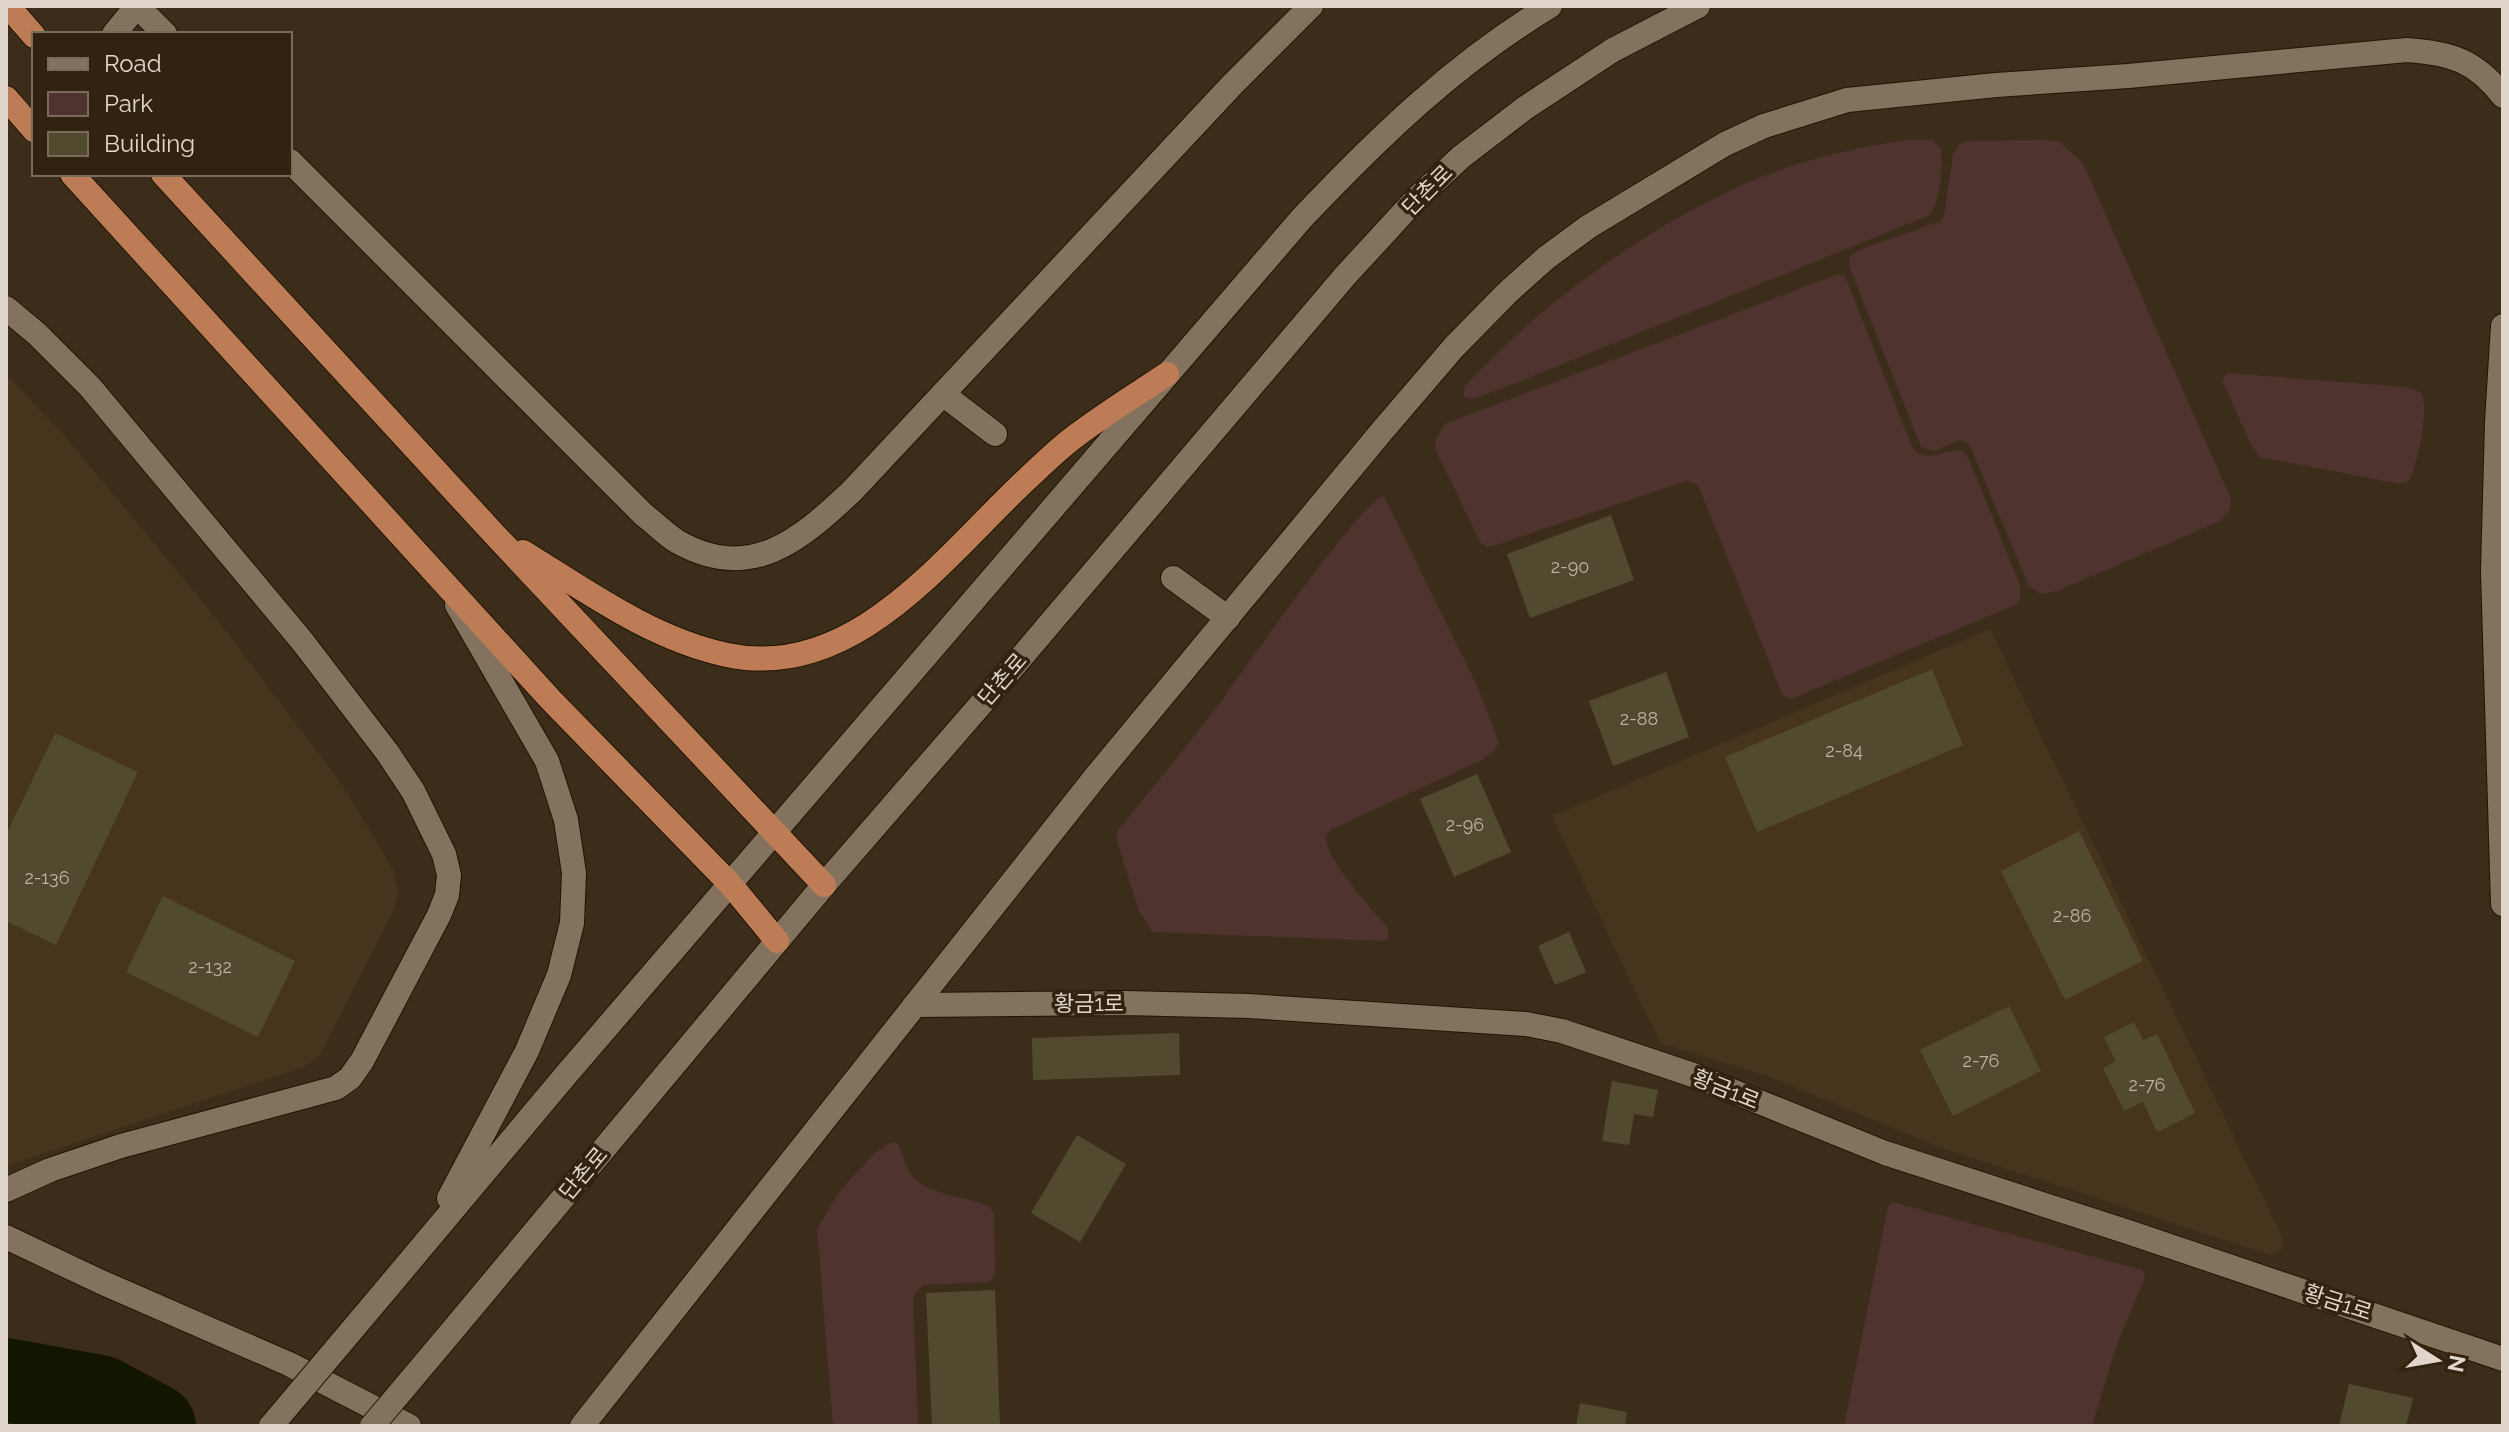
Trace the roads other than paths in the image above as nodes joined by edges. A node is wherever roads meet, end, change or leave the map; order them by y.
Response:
1 (8, 6) edge
2 (1311, 6) edge
3 (1550, 6) edge
4 (1698, 6) edge
5 (116, 32) edge
6 (163, 32) edge
7 (32, 34) edge
8 (2503, 96) edge
9 (6, 98) edge
10 (32, 128) edge
11 (292, 163) edge
12 (74, 176) edge
13 (165, 176) edge
14 (6, 308) edge
15 (2503, 326) edge
16 (1167, 374) junction
17 (944, 395) junction
18 (995, 434) dead end
19 (494, 534) junction
20 (1173, 578) dead end
21 (446, 586) junction
22 (1228, 618) junction
23 (774, 833) junction
24 (731, 885) junction
25 (824, 885) junction
26 (2503, 904) edge
27 (777, 941) junction
28 (915, 1005) junction
29 (6, 1190) edge
30 (6, 1237) edge
31 (426, 1242) junction
32 (2503, 1359) edge
33 (271, 1426) edge
34 (372, 1426) edge
35 (409, 1426) edge
36 (582, 1426) edge

1 - 7 highway
2 - 17 main road
3 - 16 main road
4 - 25 main road, 단촌로
5 - 6 main road
8 - 22 main road
9 - 10 highway
11 - 17 main road
12 - 21 highway
13 - 19 highway
14 - 29 main road
15 - 26 main road
16 - 19 highway
16 - 23 main road
17 - 18 main road
19 - 23 highway
20 - 22 main road
21 - 24 highway
21 - 31 main road
22 - 28 main road
23 - 24 main road
23 - 25 highway
24 - 27 highway
24 - 31 main road
25 - 27 main road, 단촌로
27 - 34 main road, 단촌로, bridge
28 - 32 main road, 황금1로
28 - 36 main road
30 - 35 main road
31 - 33 main road, bridge

